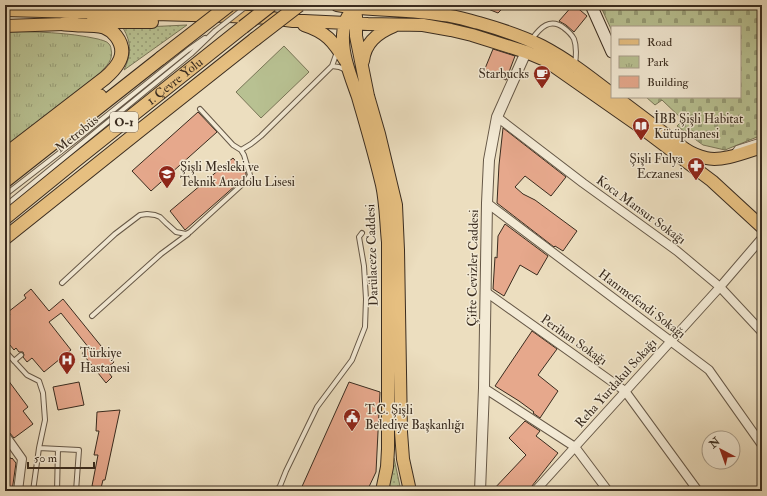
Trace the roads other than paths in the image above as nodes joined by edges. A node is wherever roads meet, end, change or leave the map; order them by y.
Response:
1 (248, 5) edge
2 (271, 5) edge
3 (299, 5) edge
4 (338, 5) edge
5 (400, 5) edge
6 (591, 5) edge
7 (356, 6) edge
8 (5, 10) edge
9 (229, 10) edge
10 (425, 12) junction
11 (293, 22) junction
12 (330, 23) junction
13 (351, 23) junction
14 (64, 24) junction
15 (398, 25) junction
16 (5, 26) edge
17 (215, 31) junction
18 (528, 46) junction
19 (337, 48) junction
20 (611, 50) edge
21 (161, 58) junction
22 (332, 66) junction
23 (363, 66) junction
24 (348, 67) junction
25 (575, 67) junction
26 (607, 84) edge
27 (618, 98) edge
28 (628, 102) edge
29 (200, 109) dead end
30 (497, 117) junction
31 (635, 123) junction
32 (762, 140) edge
33 (762, 147) edge
34 (241, 150) junction
35 (5, 155) edge
36 (730, 156) junction
37 (5, 167) edge
38 (712, 181) junction
39 (5, 182) edge
40 (5, 195) edge
41 (486, 203) junction
42 (5, 206) edge
43 (5, 218) edge
44 (762, 227) edge
45 (190, 232) junction
46 (362, 233) dead end
47 (5, 238) edge
48 (762, 238) edge
49 (62, 283) dead end
50 (720, 287) junction
51 (486, 292) junction
52 (92, 316) dead end
53 (762, 332) edge
54 (671, 341) junction
55 (5, 350) edge
56 (22, 355) dead end
57 (14, 361) junction
58 (484, 388) junction
59 (625, 391) junction
60 (5, 435) edge
61 (762, 446) edge
62 (575, 447) junction
63 (39, 448) junction
64 (58, 449) junction
65 (18, 491) edge
66 (33, 491) edge
67 (56, 491) edge
68 (76, 491) edge
69 (276, 491) edge
70 (382, 491) edge
71 (410, 491) edge
72 (480, 491) edge
73 (535, 491) edge
74 (608, 491) edge
75 (698, 491) edge

1 - 17 lane, Metrobüs, bridge
2 - 43 highway, 1. Çevre Yolu / O-1, bridge
3 - 47 highway, bridge
4 - 7 main road
5 - 10 main road
6 - 20 main road
7 - 10 main road
7 - 12 main road
7 - 13 main road
8 - 9 main road
9 - 11 main road
9 - 14 main road
9 - 21 highway, 1. Çevre Yolu / O-1, bridge
10 - 18 main road
11 - 12 main road
11 - 19 main road
12 - 13 main road
13 - 15 main road
13 - 23 main road, Darülaceze Caddesi
13 - 24 main road, Darülaceze Caddesi
14 - 16 main road
14 - 35 highway
15 - 18 main road
15 - 23 main road
17 - 40 lane, Metrobüs
17 - 42 lane, Metrobüs
18 - 25 main road
18 - 25 lane
18 - 30 street, Çifte Cevizler Caddesi
18 - 31 main road
19 - 22 lane
19 - 24 main road
21 - 37 highway
21 - 39 highway, 1. Çevre Yolu / O-1
22 - 24 lane
22 - 34 lane
23 - 71 main road, Darülaceze Caddesi
24 - 70 main road, Darülaceze Caddesi
25 - 26 main road
27 - 28 main road
28 - 31 main road
28 - 36 main road
29 - 34 lane
30 - 41 street, Çifte Cevizler Caddesi
30 - 50 street, Koca Mansur Sokağı
31 - 38 main road
32 - 36 lane
33 - 36 main road
34 - 45 lane
36 - 38 main road
38 - 44 main road
41 - 51 street, Çifte Cevizler Caddesi
41 - 54 street, Hanımefendi Sokağı
45 - 49 lane
45 - 52 lane
46 - 69 lane
48 - 50 street, Reha Yurdakul Sokağı
50 - 53 street, Koca Mansur Sokağı
50 - 54 street, Reha Yurdakul Sokağı
51 - 58 street, Çifte Cevizler Caddesi
51 - 59 street, Perihan Sokağı
54 - 59 street, Reha Yurdakul Sokağı
54 - 61 street, Hanımefendi Sokağı
55 - 57 lane
56 - 57 lane
57 - 63 lane
58 - 62 street
58 - 72 street, Çifte Cevizler Caddesi
59 - 62 street, Reha Yurdakul Sokağı
59 - 75 street, Perihan Sokağı
60 - 65 street
62 - 73 street, Reha Yurdakul Sokağı
62 - 74 street
63 - 64 lane
63 - 66 lane
64 - 67 lane
64 - 68 lane

